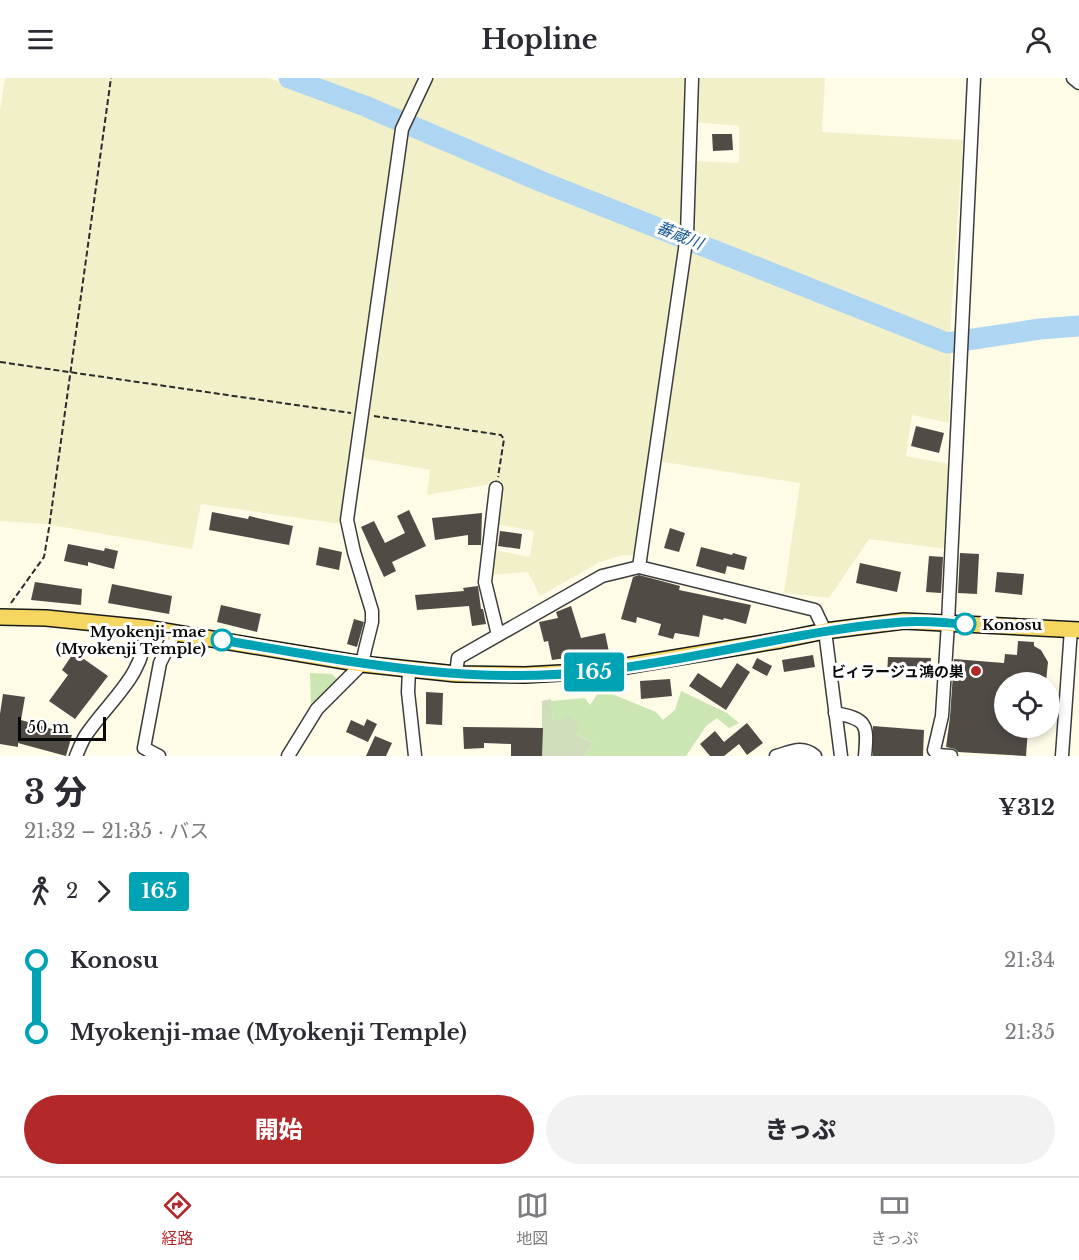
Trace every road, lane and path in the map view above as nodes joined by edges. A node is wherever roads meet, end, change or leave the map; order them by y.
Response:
1 (111, 78) edge
2 (426, 78) edge
3 (692, 78) edge
4 (974, 78) edge
5 (1073, 78) edge
6 (1079, 83) edge
7 (0, 362) edge
8 (69, 373) junction
9 (362, 414) junction
10 (496, 488) joint
11 (639, 567) junction
12 (3, 617) edge
13 (948, 623) junction
14 (146, 628) junction
15 (1075, 629) edge
16 (825, 631) junction
17 (175, 633) junction
18 (498, 635) junction
19 (362, 664) junction
20 (409, 670) junction
21 (456, 674) junction
22 (835, 713) junction
23 (866, 751) edge
24 (76, 756) edge
25 (159, 756) edge
26 (288, 756) edge
27 (415, 756) edge
28 (776, 756) edge
29 (815, 756) edge
30 (841, 756) edge
31 (951, 756) edge
32 (1062, 756) edge

1 - 8 path
2 - 9 street
3 - 11 street
4 - 13 street
5 - 6 street
7 - 8 path
8 - 9 path
8 - 12 path
9 - 10 path
9 - 19 street
10 - 18 street
11 - 16 street
11 - 18 street
12 - 14 main road
13 - 15 main road
13 - 16 main road
13 - 31 street
14 - 17 main road
14 - 24 street
15 - 32 street
16 - 21 main road
16 - 22 street
17 - 19 main road
17 - 25 street
18 - 21 street
19 - 20 main road
19 - 26 street
20 - 21 main road
20 - 27 street
22 - 23 street
22 - 30 street
28 - 29 street

